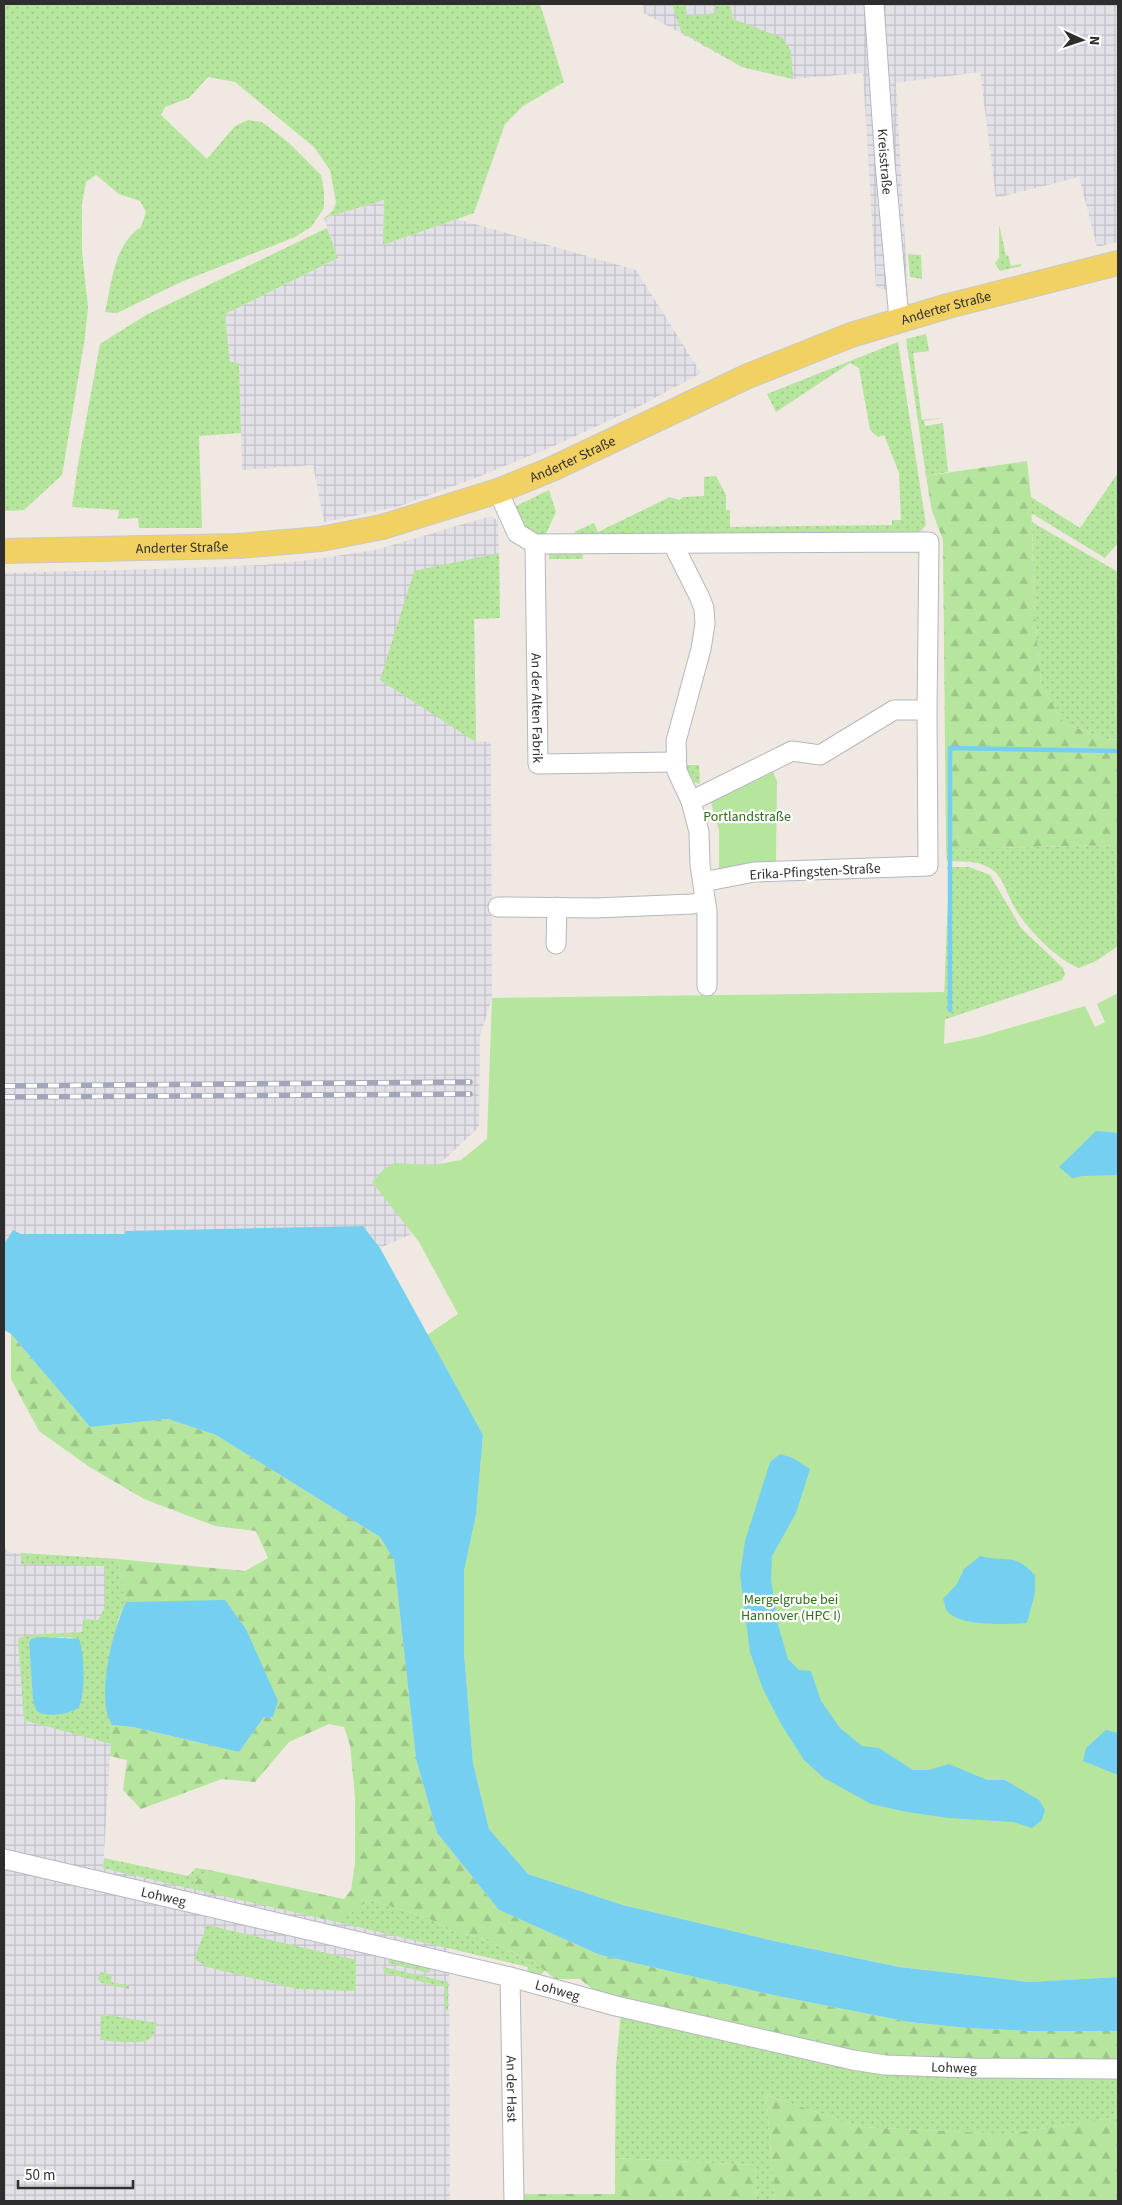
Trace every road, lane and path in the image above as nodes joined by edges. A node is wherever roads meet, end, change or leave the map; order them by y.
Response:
1 (874, 4) edge
2 (1118, 263) edge
3 (899, 319) junction
4 (498, 491) junction
5 (535, 544) junction
6 (673, 544) junction
7 (4, 551) edge
8 (927, 710) junction
9 (675, 762) junction
10 (691, 801) junction
11 (703, 882) junction
12 (706, 901) junction
13 (498, 907) dead end
14 (556, 907) junction
15 (556, 944) dead end
16 (707, 986) dead end
17 (4, 1859) edge
18 (510, 1977) junction
19 (1118, 2069) edge
20 (514, 2201) edge

1 - 3 street, Kreisstraße
2 - 3 main road, Anderter Straße
3 - 4 main road, Anderter Straße
4 - 5 street
4 - 7 main road, Anderter Straße
5 - 6 street
5 - 9 street, An der Alten Fabrik
6 - 8 street
6 - 9 street
8 - 10 street
8 - 11 street, Erika-Pfingsten-Straße
9 - 10 street
10 - 11 street
11 - 12 street
12 - 14 street
12 - 16 street
13 - 14 street
14 - 15 street
17 - 18 street, Lohweg
18 - 19 street, Lohweg
18 - 20 street, An der Hast

